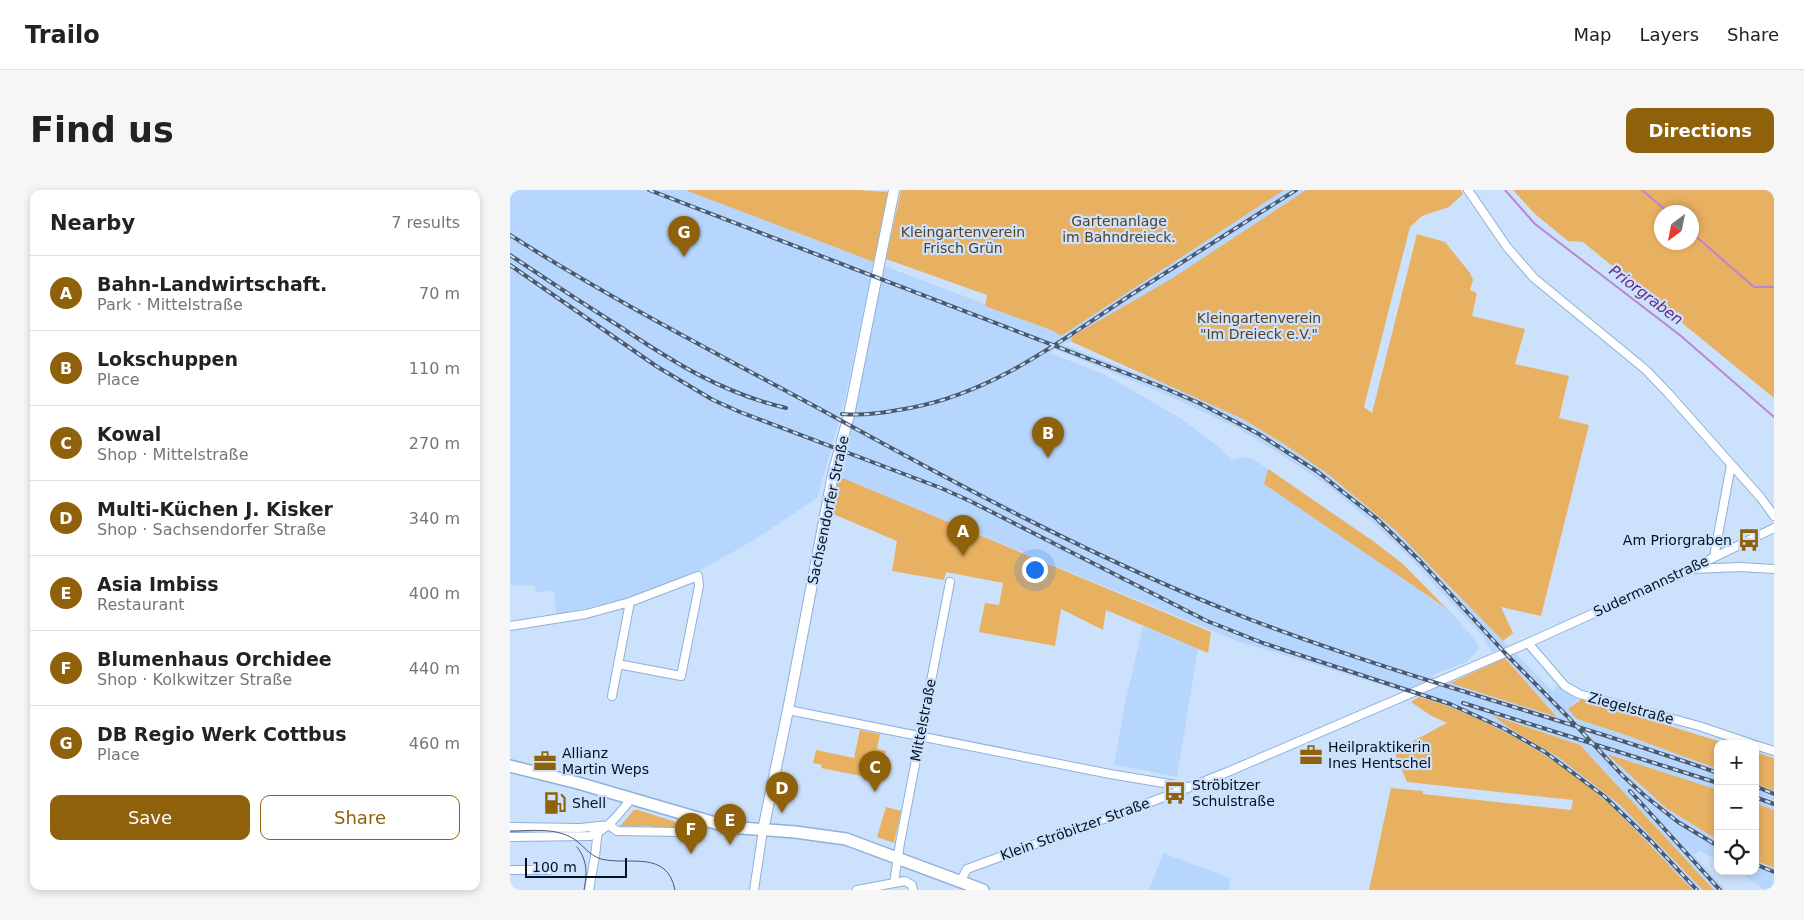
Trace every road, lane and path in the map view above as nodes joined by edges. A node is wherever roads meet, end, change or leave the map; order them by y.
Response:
1 (894, 190) edge
2 (1468, 190) edge
3 (1731, 465) junction
4 (1774, 516) edge
5 (1774, 528) edge
6 (1714, 557) junction
7 (1688, 569) junction
8 (1774, 569) edge
9 (950, 582) dead end
10 (630, 602) junction
11 (510, 626) edge
12 (1528, 643) junction
13 (618, 664) junction
14 (612, 696) dead end
15 (788, 710) junction
16 (920, 736) junction
17 (1740, 740) edge
18 (1759, 746) edge
19 (1774, 751) edge
20 (510, 766) edge
21 (1190, 788) junction
22 (630, 798) junction
23 (684, 814) junction
24 (609, 825) junction
25 (510, 828) edge
26 (598, 830) junction
27 (763, 830) junction
28 (510, 837) edge
29 (898, 859) junction
30 (510, 870) edge
31 (549, 870) dead end
32 (960, 882) junction
33 (894, 884) junction
34 (589, 890) edge
35 (754, 890) edge
36 (857, 890) edge
37 (913, 890) edge
38 (983, 890) edge

1 - 15 street, Sachsendorfer Straße
2 - 3 street
3 - 4 street
3 - 6 street
5 - 6 street, Sudermannstraße
6 - 7 street, Sudermannstraße
7 - 8 street
7 - 12 street, Sudermannstraße
9 - 16 street, Mittelstraße
10 - 11 street
10 - 13 street
10 - 13 street
12 - 17 street, Ziegelstraße
12 - 21 street, Klein Ströbitzer Straße
13 - 14 street
15 - 16 street
15 - 27 street, Sachsendorfer Straße
16 - 21 street
16 - 29 street, Mittelstraße
18 - 19 street
20 - 22 main road
21 - 32 street, Klein Ströbitzer Straße
22 - 23 main road
22 - 24 street
23 - 24 street
23 - 27 main road
24 - 26 street
25 - 26 street
26 - 28 street
26 - 34 street
27 - 29 main road
27 - 35 street
29 - 32 main road
29 - 33 street, Mittelstraße
30 - 31 street
32 - 38 main road
33 - 36 street
33 - 37 street

